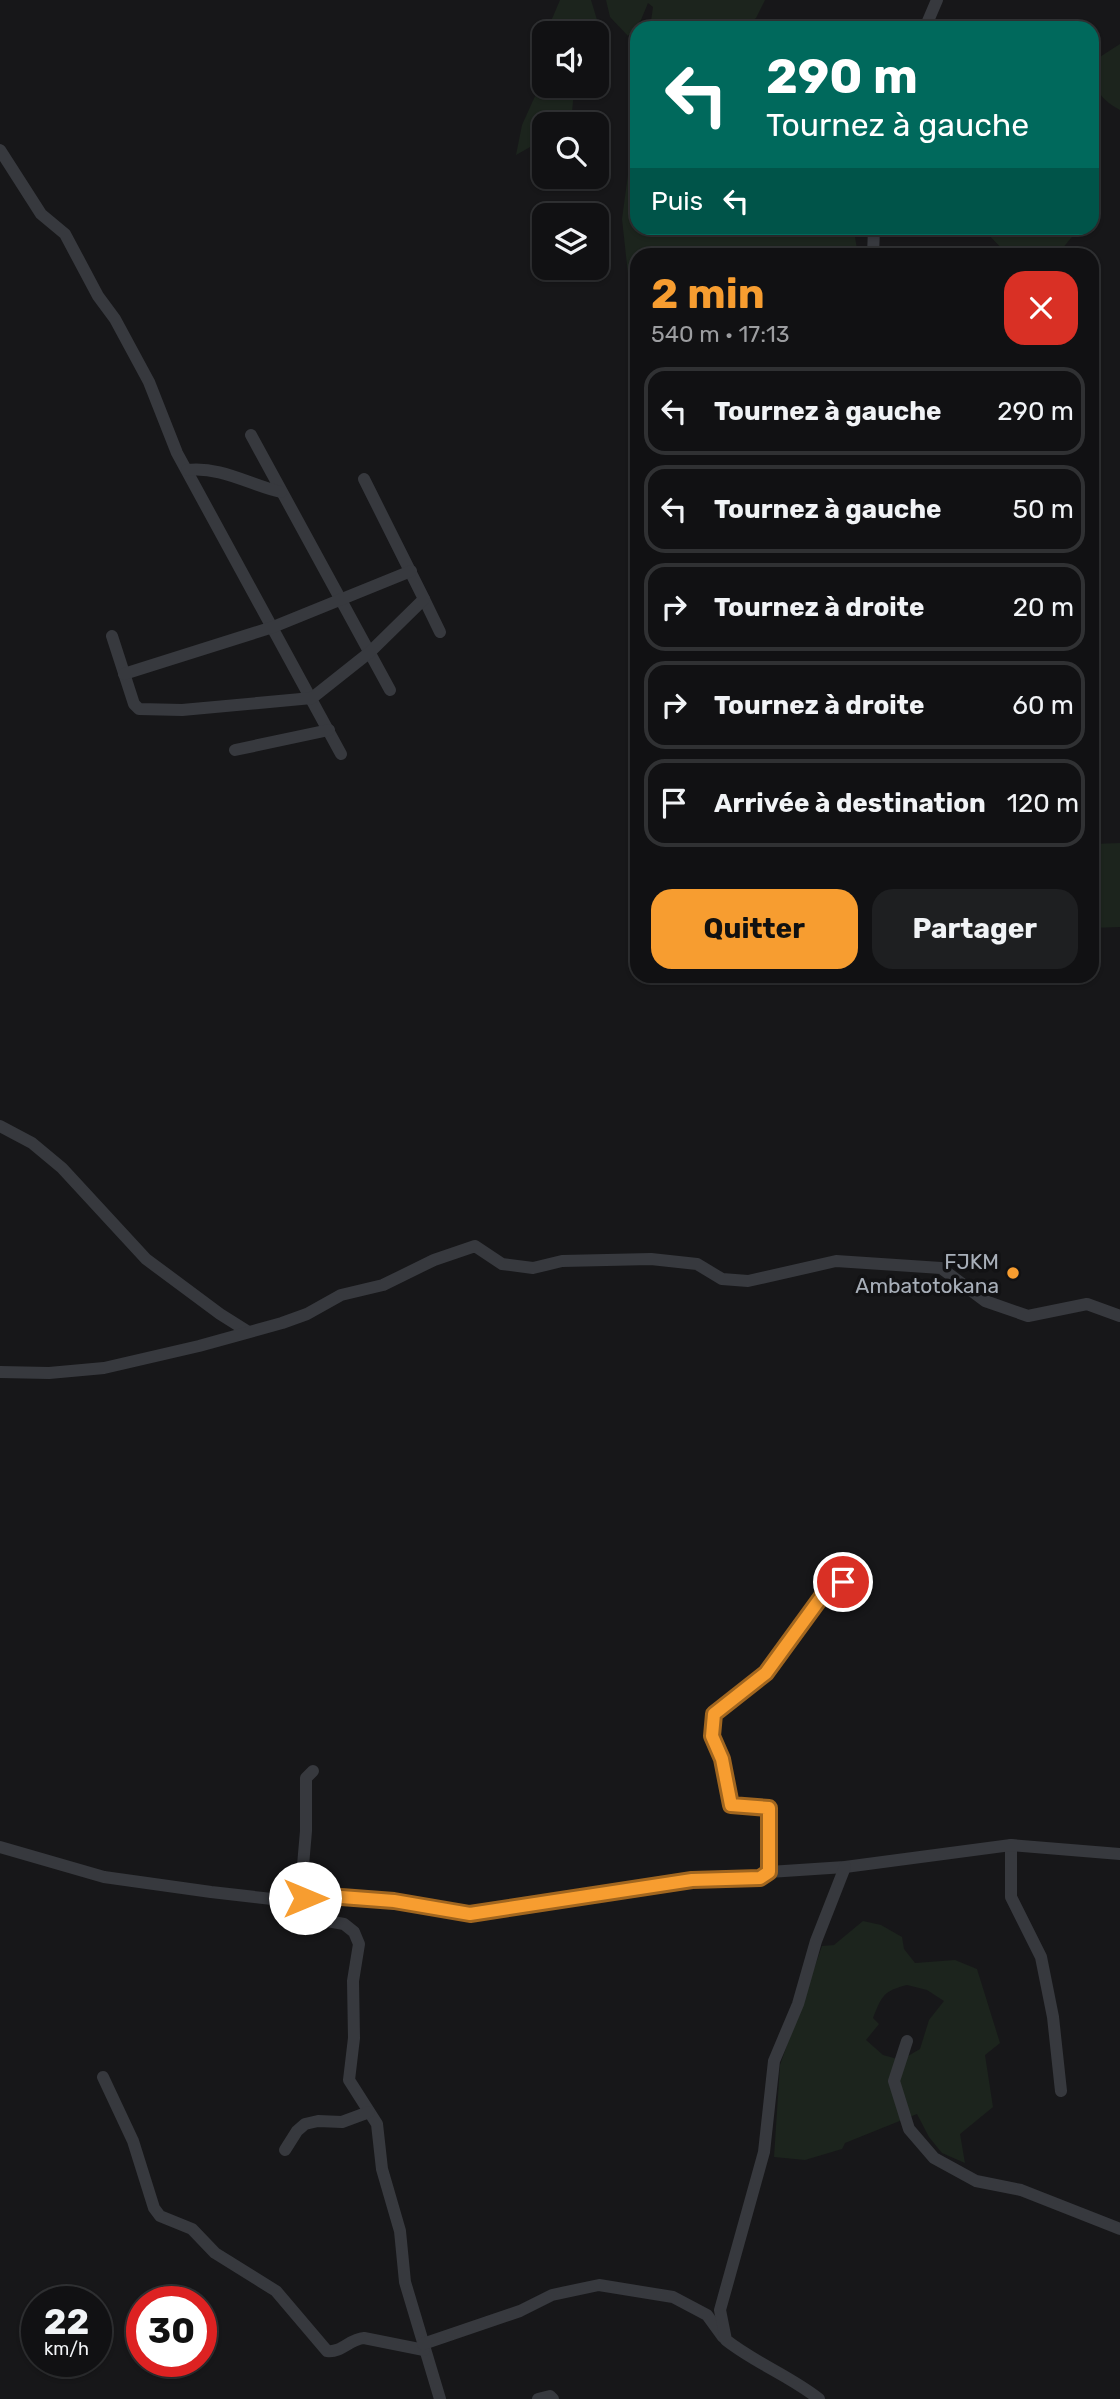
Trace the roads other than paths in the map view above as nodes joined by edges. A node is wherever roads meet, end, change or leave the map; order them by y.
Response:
1 (937, 0) edge
2 (928, 21) edge
3 (0, 150) edge
4 (251, 435) dead end
5 (187, 470) junction
6 (364, 479) dead end
7 (281, 492) junction
8 (411, 571) junction
9 (424, 599) junction
10 (339, 600) junction
11 (273, 627) junction
12 (440, 632) dead end
13 (111, 636) dead end
14 (370, 652) junction
15 (124, 674) junction
16 (390, 690) dead end
17 (312, 698) junction
18 (328, 730) junction
19 (235, 750) dead end
20 (341, 754) dead end
21 (0, 1126) edge
22 (1120, 1316) edge
23 (247, 1331) junction
24 (0, 1372) edge
25 (843, 1582) dead end
26 (313, 1772) dead end
27 (1011, 1845) junction
28 (0, 1847) edge
29 (1120, 1854) edge
30 (845, 1867) junction
31 (769, 1872) junction
32 (305, 1898) junction
33 (272, 1899) junction
34 (907, 2041) dead end
35 (103, 2077) dead end
36 (1061, 2091) dead end
37 (369, 2112) junction
38 (285, 2150) dead end
39 (1120, 2229) edge
40 (726, 2340) junction
41 (423, 2347) junction
42 (440, 2399) edge
43 (538, 2399) edge
44 (553, 2399) edge
45 (819, 2399) edge

1 - 2 street
3 - 5 street
4 - 7 street
5 - 7 street
5 - 11 street
6 - 8 street
7 - 10 street
8 - 9 street
8 - 10 street
9 - 12 street
9 - 14 street
10 - 11 street
10 - 14 street
11 - 15 street
11 - 17 street
13 - 15 street
14 - 16 street
14 - 17 street
15 - 17 street
17 - 18 street
18 - 19 street
18 - 20 street
21 - 23 street
22 - 23 street
23 - 24 street
25 - 31 street
26 - 32 street
27 - 29 street
27 - 30 street
27 - 36 street
28 - 33 street
30 - 31 street
30 - 40 street
31 - 32 street
32 - 33 street
33 - 37 street
34 - 39 street
35 - 41 street
37 - 38 street
37 - 41 street
40 - 41 street
40 - 45 street
41 - 42 street
43 - 44 street

